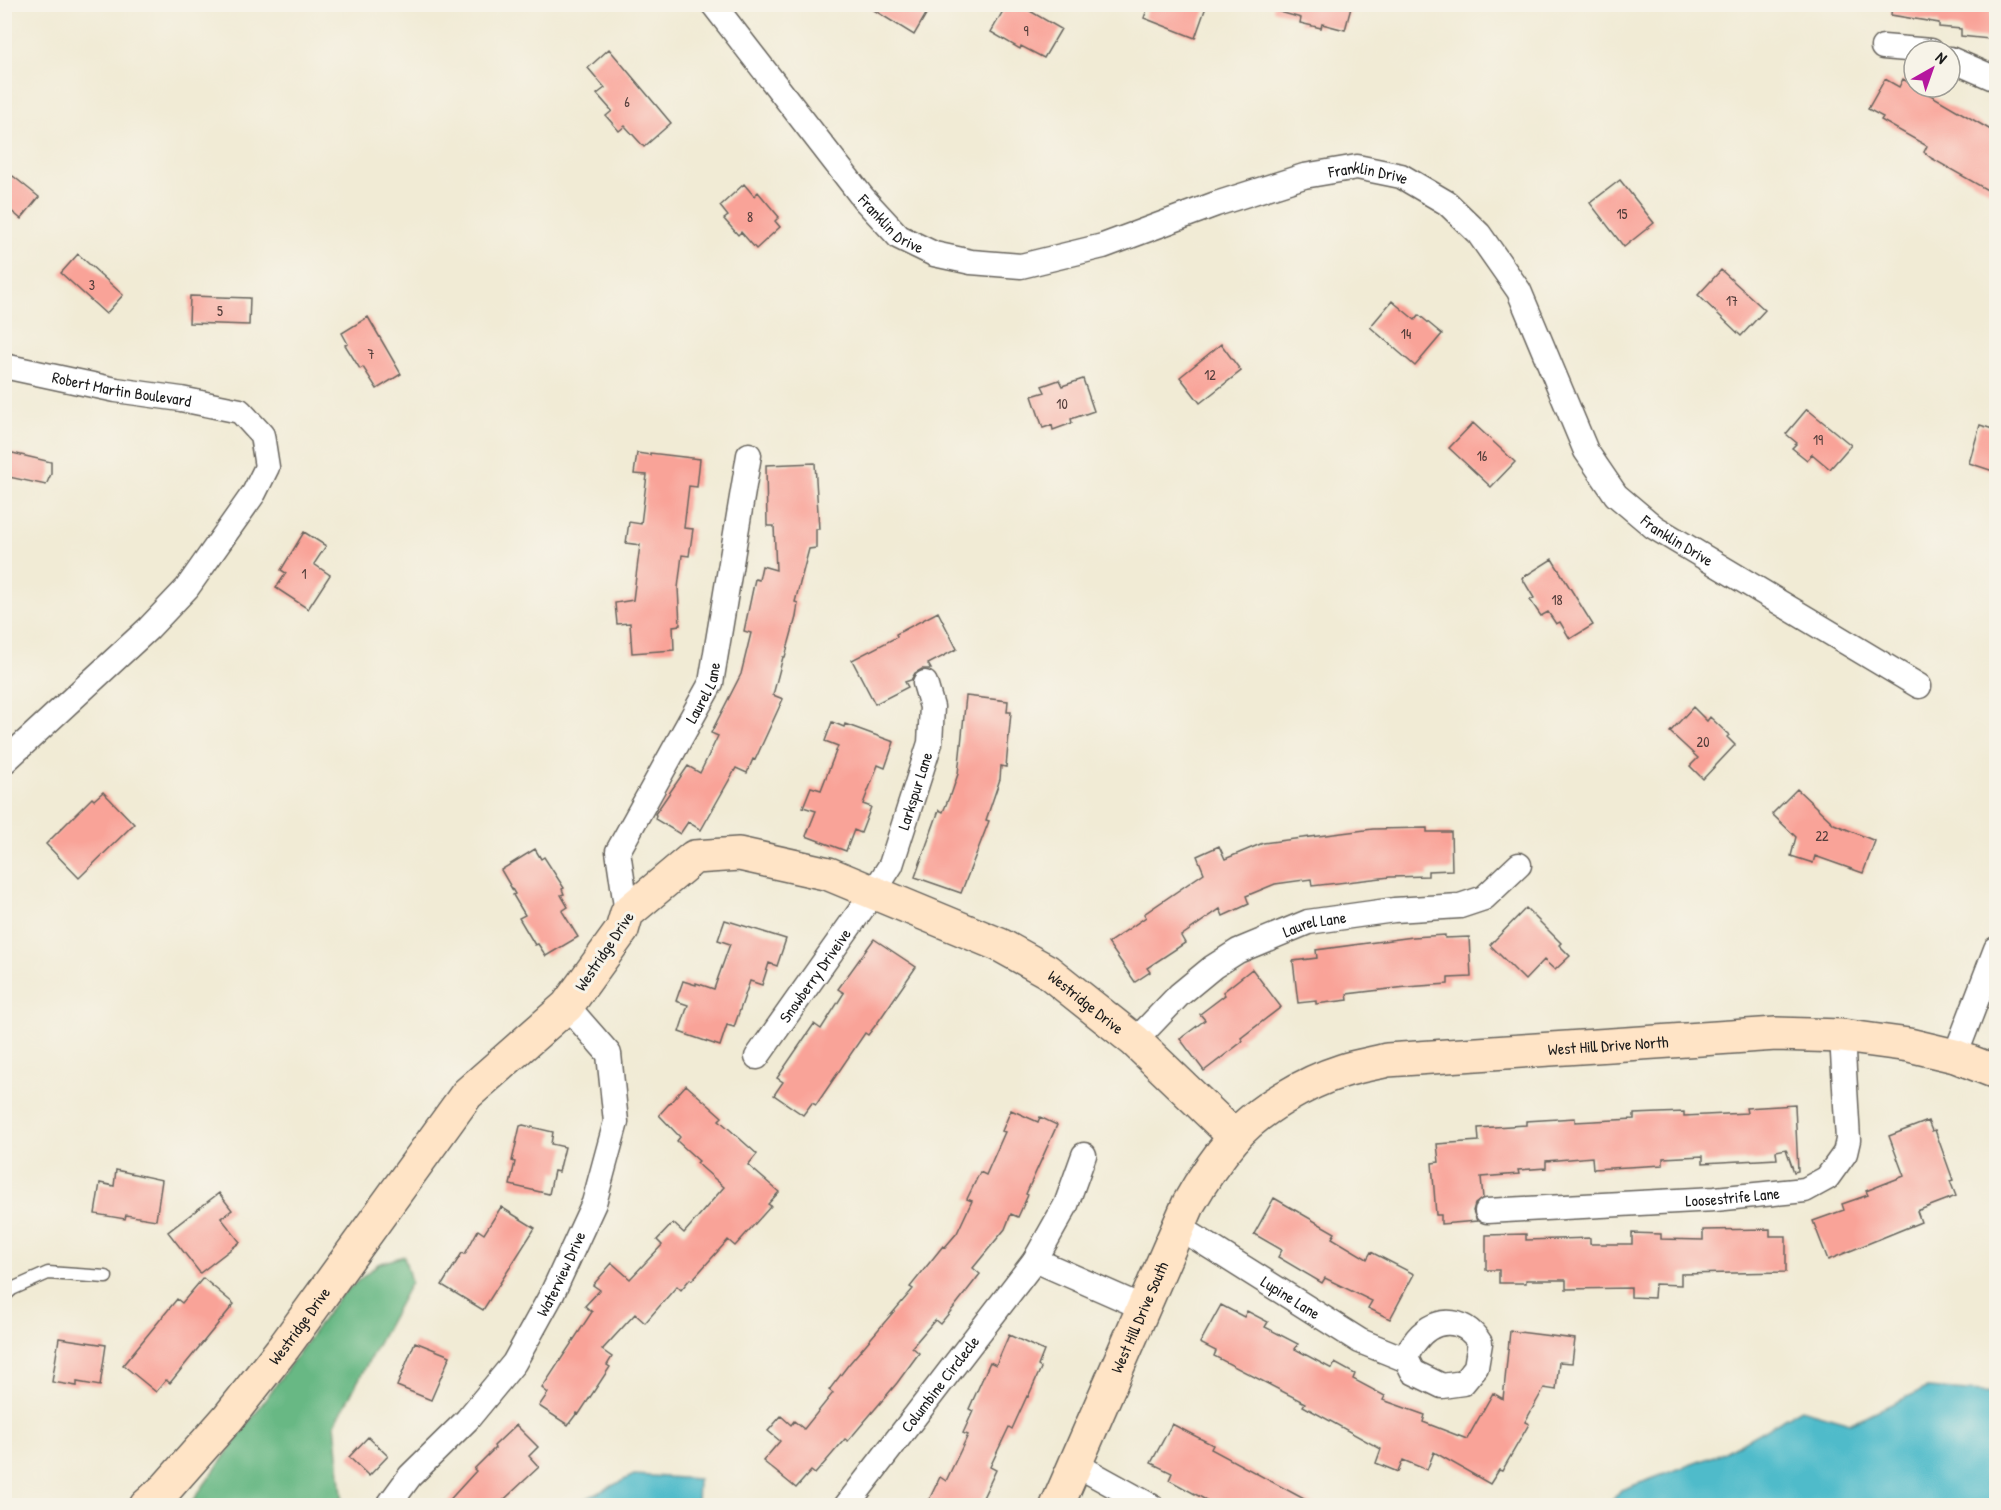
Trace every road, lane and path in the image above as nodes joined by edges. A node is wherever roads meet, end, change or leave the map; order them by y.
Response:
1 (713, 4) edge
2 (1883, 47) dead end
3 (1902, 49) edge
4 (1962, 64) edge
5 (1996, 79) edge
6 (4, 366) edge
7 (749, 455) dead end
8 (925, 682) dead end
9 (1919, 686) dead end
10 (4, 762) edge
11 (1519, 865) dead end
12 (873, 893) junction
13 (627, 913) junction
14 (1996, 949) edge
15 (567, 1006) junction
16 (1842, 1036) junction
17 (1135, 1041) junction
18 (1955, 1056) junction
19 (757, 1057) dead end
20 (1996, 1072) edge
21 (1235, 1137) junction
22 (1084, 1155) dead end
23 (1487, 1211) dead end
24 (1179, 1227) junction
25 (1035, 1260) junction
26 (106, 1277) dead end
27 (4, 1296) edge
28 (1144, 1308) junction
29 (1407, 1360) dead end
30 (1075, 1464) junction
31 (146, 1506) edge
32 (388, 1506) edge
33 (846, 1506) edge
34 (1057, 1506) edge
35 (1151, 1506) edge

1 - 9 street, Franklin Drive
2 - 3 street
4 - 5 street
6 - 10 street, Robert Martin Boulevard
7 - 13 street, Laurel Lane
8 - 12 street, Larkspur Lane
11 - 17 street, Laurel Lane
12 - 13 street, Westridge Drive
12 - 17 street, Westridge Drive
12 - 19 street, Snowberry Driveive
13 - 15 street, Westridge Drive
14 - 18 street
15 - 31 street, Westridge Drive
15 - 32 street, Waterview Drive
16 - 18 street, West Hill Drive North
16 - 21 street, West Hill Drive North
16 - 23 street, Loosestrife Lane
17 - 21 street, Westridge Drive
18 - 20 street, West Hill Drive North
21 - 24 street, West Hill Drive South
22 - 25 street, Columbine Circlecle
24 - 28 street, West Hill Drive South
24 - 29 street, Lupine Lane
25 - 28 street
25 - 33 street, Columbine Circlecle
26 - 27 lane
28 - 30 street, West Hill Drive South
30 - 34 street, West Hill Drive South
30 - 35 street

